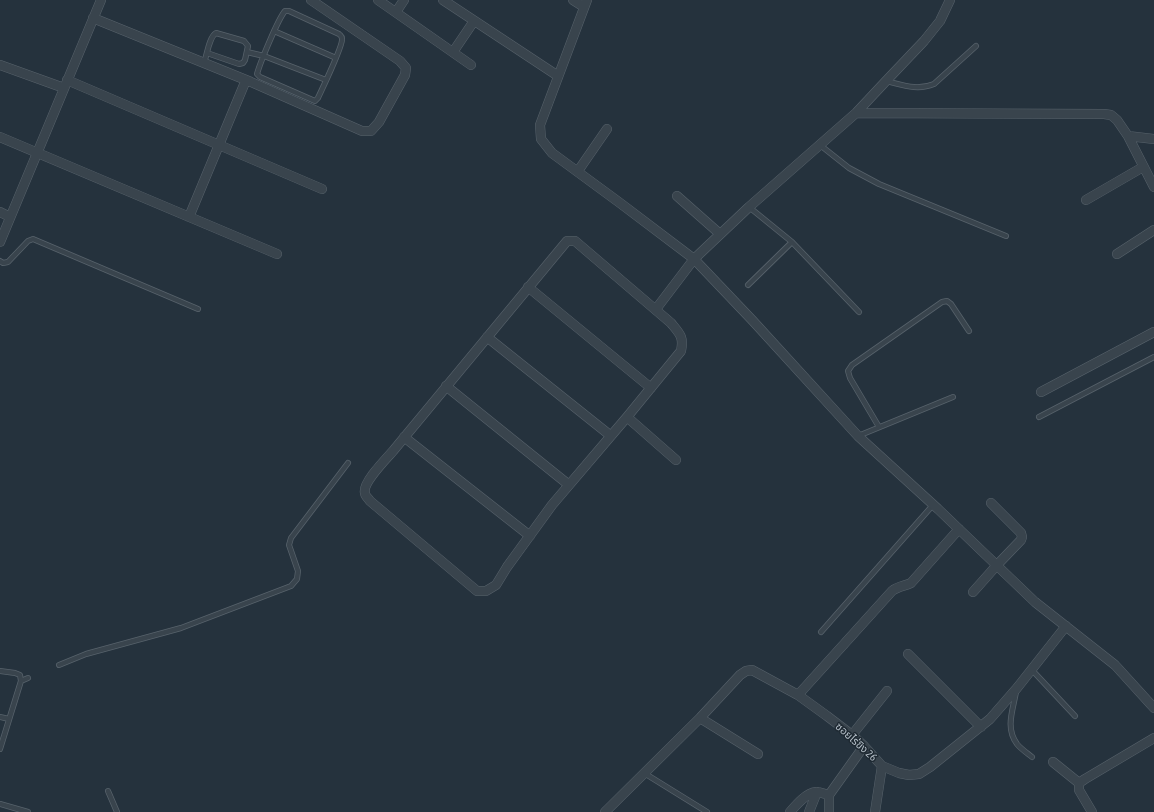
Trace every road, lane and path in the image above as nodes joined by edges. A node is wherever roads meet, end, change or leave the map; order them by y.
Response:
1 (101, 0) edge
2 (311, 0) edge
3 (378, 0) edge
4 (404, 0) edge
5 (443, 0) edge
6 (573, 0) edge
7 (950, 0) edge
8 (586, 4) edge
9 (396, 12) junction
10 (94, 18) junction
11 (474, 21) junction
12 (274, 31) junction
13 (976, 46) dead end
14 (247, 52) junction
15 (452, 52) junction
16 (207, 53) junction
17 (264, 56) junction
18 (336, 58) junction
19 (204, 63) junction
20 (0, 65) edge
21 (471, 65) dead end
22 (558, 76) junction
23 (246, 80) junction
24 (326, 80) junction
25 (886, 81) junction
26 (66, 84) junction
27 (856, 113) junction
28 (607, 129) dead end
29 (1128, 136) junction
30 (0, 137) edge
31 (1154, 139) edge
32 (218, 145) junction
33 (820, 145) junction
34 (38, 152) junction
35 (1143, 167) junction
36 (578, 171) junction
37 (1154, 187) edge
38 (322, 188) dead end
39 (677, 196) dead end
40 (1086, 200) dead end
41 (749, 207) junction
42 (0, 212) edge
43 (10, 217) junction
44 (189, 217) junction
45 (1154, 230) edge
46 (720, 234) junction
47 (1006, 236) dead end
48 (0, 242) edge
49 (792, 242) junction
50 (276, 254) dead end
51 (1117, 254) dead end
52 (694, 260) junction
53 (0, 261) edge
54 (748, 285) dead end
55 (528, 287) junction
56 (198, 309) dead end
57 (656, 309) junction
58 (859, 312) dead end
59 (969, 331) dead end
60 (1154, 332) edge
61 (487, 337) junction
62 (1154, 357) edge
63 (446, 386) junction
64 (651, 388) junction
65 (1041, 392) dead end
66 (953, 397) dead end
67 (627, 417) junction
68 (1039, 417) dead end
69 (879, 427) junction
70 (404, 436) junction
71 (611, 436) junction
72 (858, 436) junction
73 (676, 460) dead end
74 (348, 463) dead end
75 (569, 485) junction
76 (991, 503) dead end
77 (933, 505) junction
78 (959, 529) junction
79 (530, 536) junction
80 (997, 565) junction
81 (972, 592) dead end
82 (1066, 626) junction
83 (821, 632) dead end
84 (908, 654) dead end
85 (59, 665) dead end
86 (1032, 670) junction
87 (0, 671) edge
88 (28, 678) dead end
89 (21, 680) junction
90 (1017, 688) junction
91 (887, 691) dead end
92 (798, 696) junction
93 (1154, 708) edge
94 (1075, 716) dead end
95 (0, 717) edge
96 (700, 718) junction
97 (9, 719) junction
98 (981, 726) junction
99 (852, 735) junction
100 (1154, 738) edge
101 (864, 746) junction
102 (0, 749) edge
103 (758, 754) dead end
104 (1032, 758) dead end
105 (1053, 762) dead end
106 (882, 766) junction
107 (644, 773) junction
108 (1079, 783) junction
109 (108, 791) dead end
110 (817, 792) junction
111 (829, 795) junction
112 (0, 804) edge
113 (28, 812) edge
114 (117, 812) edge
115 (605, 812) edge
116 (707, 812) edge
117 (790, 812) edge
118 (809, 812) edge
119 (829, 812) edge
120 (875, 812) edge
121 (1092, 812) edge

1 - 10 street
2 - 23 street
3 - 9 street
4 - 9 street
5 - 11 street
6 - 8 street
7 - 25 street
8 - 22 street
9 - 15 street
10 - 19 street
10 - 26 street
11 - 15 street
11 - 22 street
12 - 17 lane
12 - 18 lane
12 - 18 lane
13 - 25 lane
14 - 16 lane
14 - 16 lane
14 - 17 lane
15 - 21 street
16 - 19 lane
17 - 24 lane
17 - 24 lane
18 - 24 lane
19 - 23 street
20 - 26 street
22 - 36 street
23 - 32 street
25 - 27 street
26 - 32 street
26 - 34 street
27 - 29 street
27 - 33 street
28 - 36 street
29 - 31 street
29 - 35 street
30 - 34 street
32 - 38 street
32 - 44 street
33 - 41 street
33 - 47 lane
34 - 43 street
34 - 44 street
35 - 37 street
35 - 40 street
36 - 52 street
39 - 46 street
41 - 46 street
41 - 49 lane
42 - 43 street
43 - 48 street
44 - 50 street
45 - 51 street
46 - 52 street
49 - 54 lane
49 - 58 lane
52 - 57 street
52 - 72 street
53 - 56 lane
55 - 57 street
55 - 61 street
55 - 64 street
57 - 64 street
59 - 69 lane
60 - 65 street
61 - 63 street
61 - 71 street
62 - 68 lane
63 - 70 street
63 - 75 street
64 - 67 street
66 - 69 lane
67 - 71 street
67 - 73 street
69 - 72 lane
70 - 79 street
70 - 79 street
71 - 75 street
72 - 77 street
74 - 85 lane
75 - 79 street
76 - 80 street
77 - 78 street
77 - 83 lane
78 - 80 street
78 - 92 street
80 - 81 street
80 - 82 street
82 - 86 street, ซอยไร่ขิง 26
82 - 93 street
84 - 98 street
86 - 90 street, ซอยไร่ขิง 26
86 - 94 lane
87 - 89 lane
88 - 89 lane
89 - 97 lane
90 - 98 street, ซอยไร่ขิง 26
90 - 104 lane
91 - 99 street
92 - 96 street, ซอยไร่ขิง 26
92 - 99 street, ซอยไร่ขิง 26
95 - 97 lane
96 - 103 street
96 - 107 street, ซอยไร่ขิง 26
97 - 102 lane
98 - 106 street, ซอยไร่ขิง 26
99 - 101 street, ซอยไร่ขิง 26
100 - 108 street
101 - 106 street, ซอยไร่ขิง 26
101 - 111 street
105 - 108 street
106 - 120 street
107 - 115 street, ซอยไร่ขิง 26
107 - 116 lane
108 - 121 street
109 - 114 lane
110 - 111 street
110 - 117 street
110 - 118 street
111 - 119 street
112 - 113 lane

